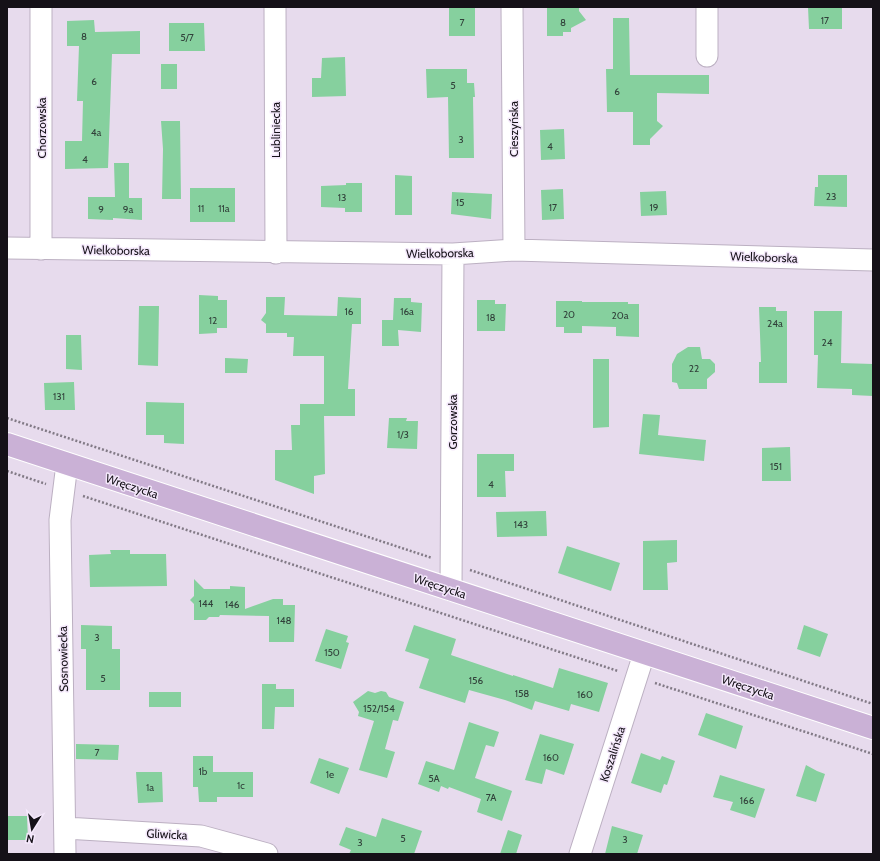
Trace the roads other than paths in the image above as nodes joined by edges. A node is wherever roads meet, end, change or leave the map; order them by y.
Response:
1 (41, 7) edge
2 (275, 7) edge
3 (512, 7) edge
4 (707, 7) edge
5 (707, 56) dead end
6 (7, 248) edge
7 (42, 249) junction
8 (514, 250) junction
9 (276, 252) junction
10 (453, 254) junction
11 (873, 260) edge
12 (7, 444) edge
13 (67, 464) junction
14 (451, 590) junction
15 (644, 654) junction
16 (873, 728) edge
17 (65, 828) junction
18 (66, 854) edge
19 (267, 854) edge
20 (580, 854) edge

1 - 7 street, Chorzowska
2 - 9 street, Lubliniecka
3 - 8 street, Cieszyńska
4 - 5 street
6 - 7 street, Wielkoborska
7 - 9 street, Wielkoborska
8 - 10 street, Wielkoborska
8 - 11 street, Wielkoborska
9 - 10 street, Wielkoborska
10 - 14 street, Gorzowska
12 - 13 main road, Wręczycka
13 - 14 main road, Wręczycka
13 - 17 street, Sosnowiecka
14 - 15 main road, Wręczycka
15 - 16 main road, Wręczycka
15 - 20 street, Koszalińska
17 - 18 street, Sosnowiecka
17 - 19 street, Gliwicka

